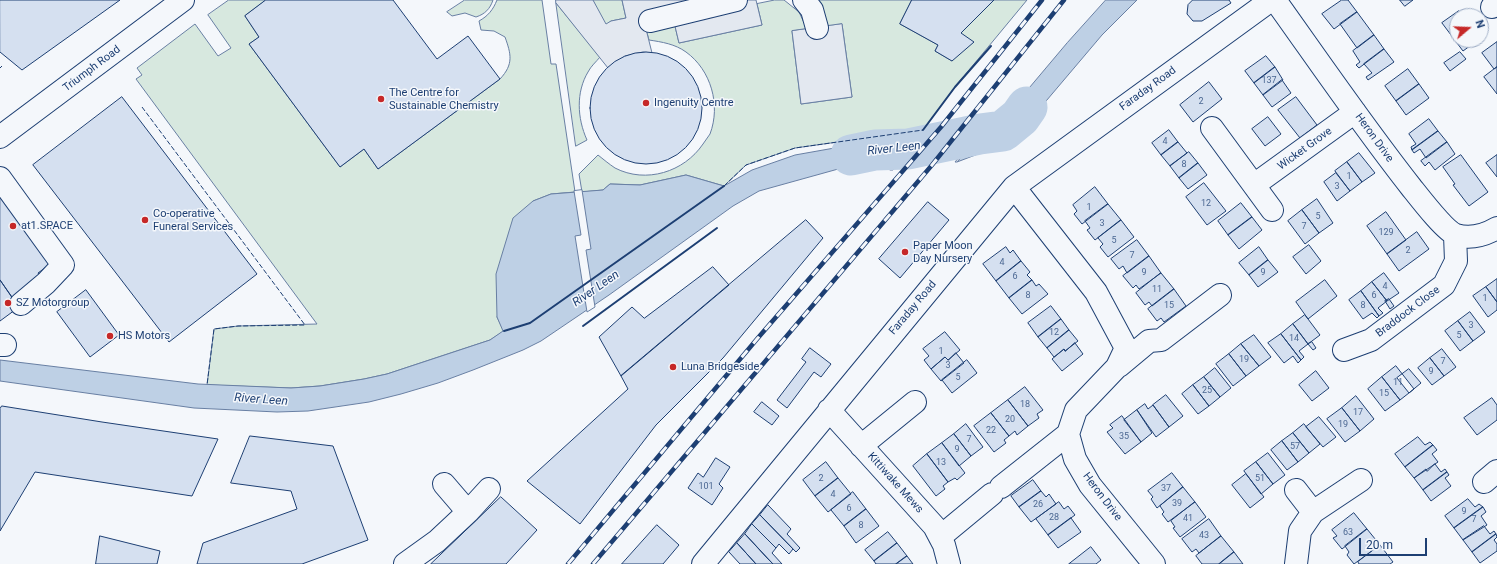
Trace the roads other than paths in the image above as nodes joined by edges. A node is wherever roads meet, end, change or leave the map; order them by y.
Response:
1 (183, 0) edge
2 (736, 0) edge
3 (804, 0) edge
4 (1270, 0) edge
5 (1275, 0) edge
6 (650, 21) dead end
7 (817, 28) dead end
8 (1355, 112) junction
9 (1212, 128) dead end
10 (0, 137) edge
11 (0, 178) edge
12 (1254, 185) junction
13 (1014, 187) junction
14 (1272, 210) dead end
15 (1497, 228) edge
16 (1455, 235) junction
17 (1220, 295) dead end
18 (21, 304) dead end
19 (1344, 350) dead end
20 (1118, 367) junction
21 (915, 402) dead end
22 (829, 410) junction
23 (1068, 434) junction
24 (861, 446) junction
25 (1361, 480) dead end
26 (444, 484) dead end
27 (489, 489) dead end
28 (1296, 490) dead end
29 (468, 512) junction
30 (1314, 512) junction
31 (940, 537) junction
32 (708, 562) edge
33 (405, 564) edge
34 (949, 564) edge
35 (1154, 564) edge
36 (1296, 564) edge

1 - 10 street, Triumph Road
2 - 6 street
3 - 7 street
4 - 13 street, Faraday Road
5 - 8 street, Heron Drive
8 - 12 street, Wicket Grove
8 - 16 street, Heron Drive
9 - 12 street
11 - 18 street
12 - 14 street
13 - 20 street
13 - 22 street, Faraday Road
15 - 16 street
16 - 19 street, Braddock Close
17 - 20 street
20 - 23 street
21 - 24 street
22 - 24 street, Kittiwake Mews
22 - 32 street, Faraday Road
23 - 31 street
23 - 35 street, Heron Drive
24 - 31 street, Kittiwake Mews
25 - 30 street
26 - 29 street
27 - 29 street
28 - 30 street
29 - 33 street
30 - 36 street
31 - 34 street, Kittiwake Mews

